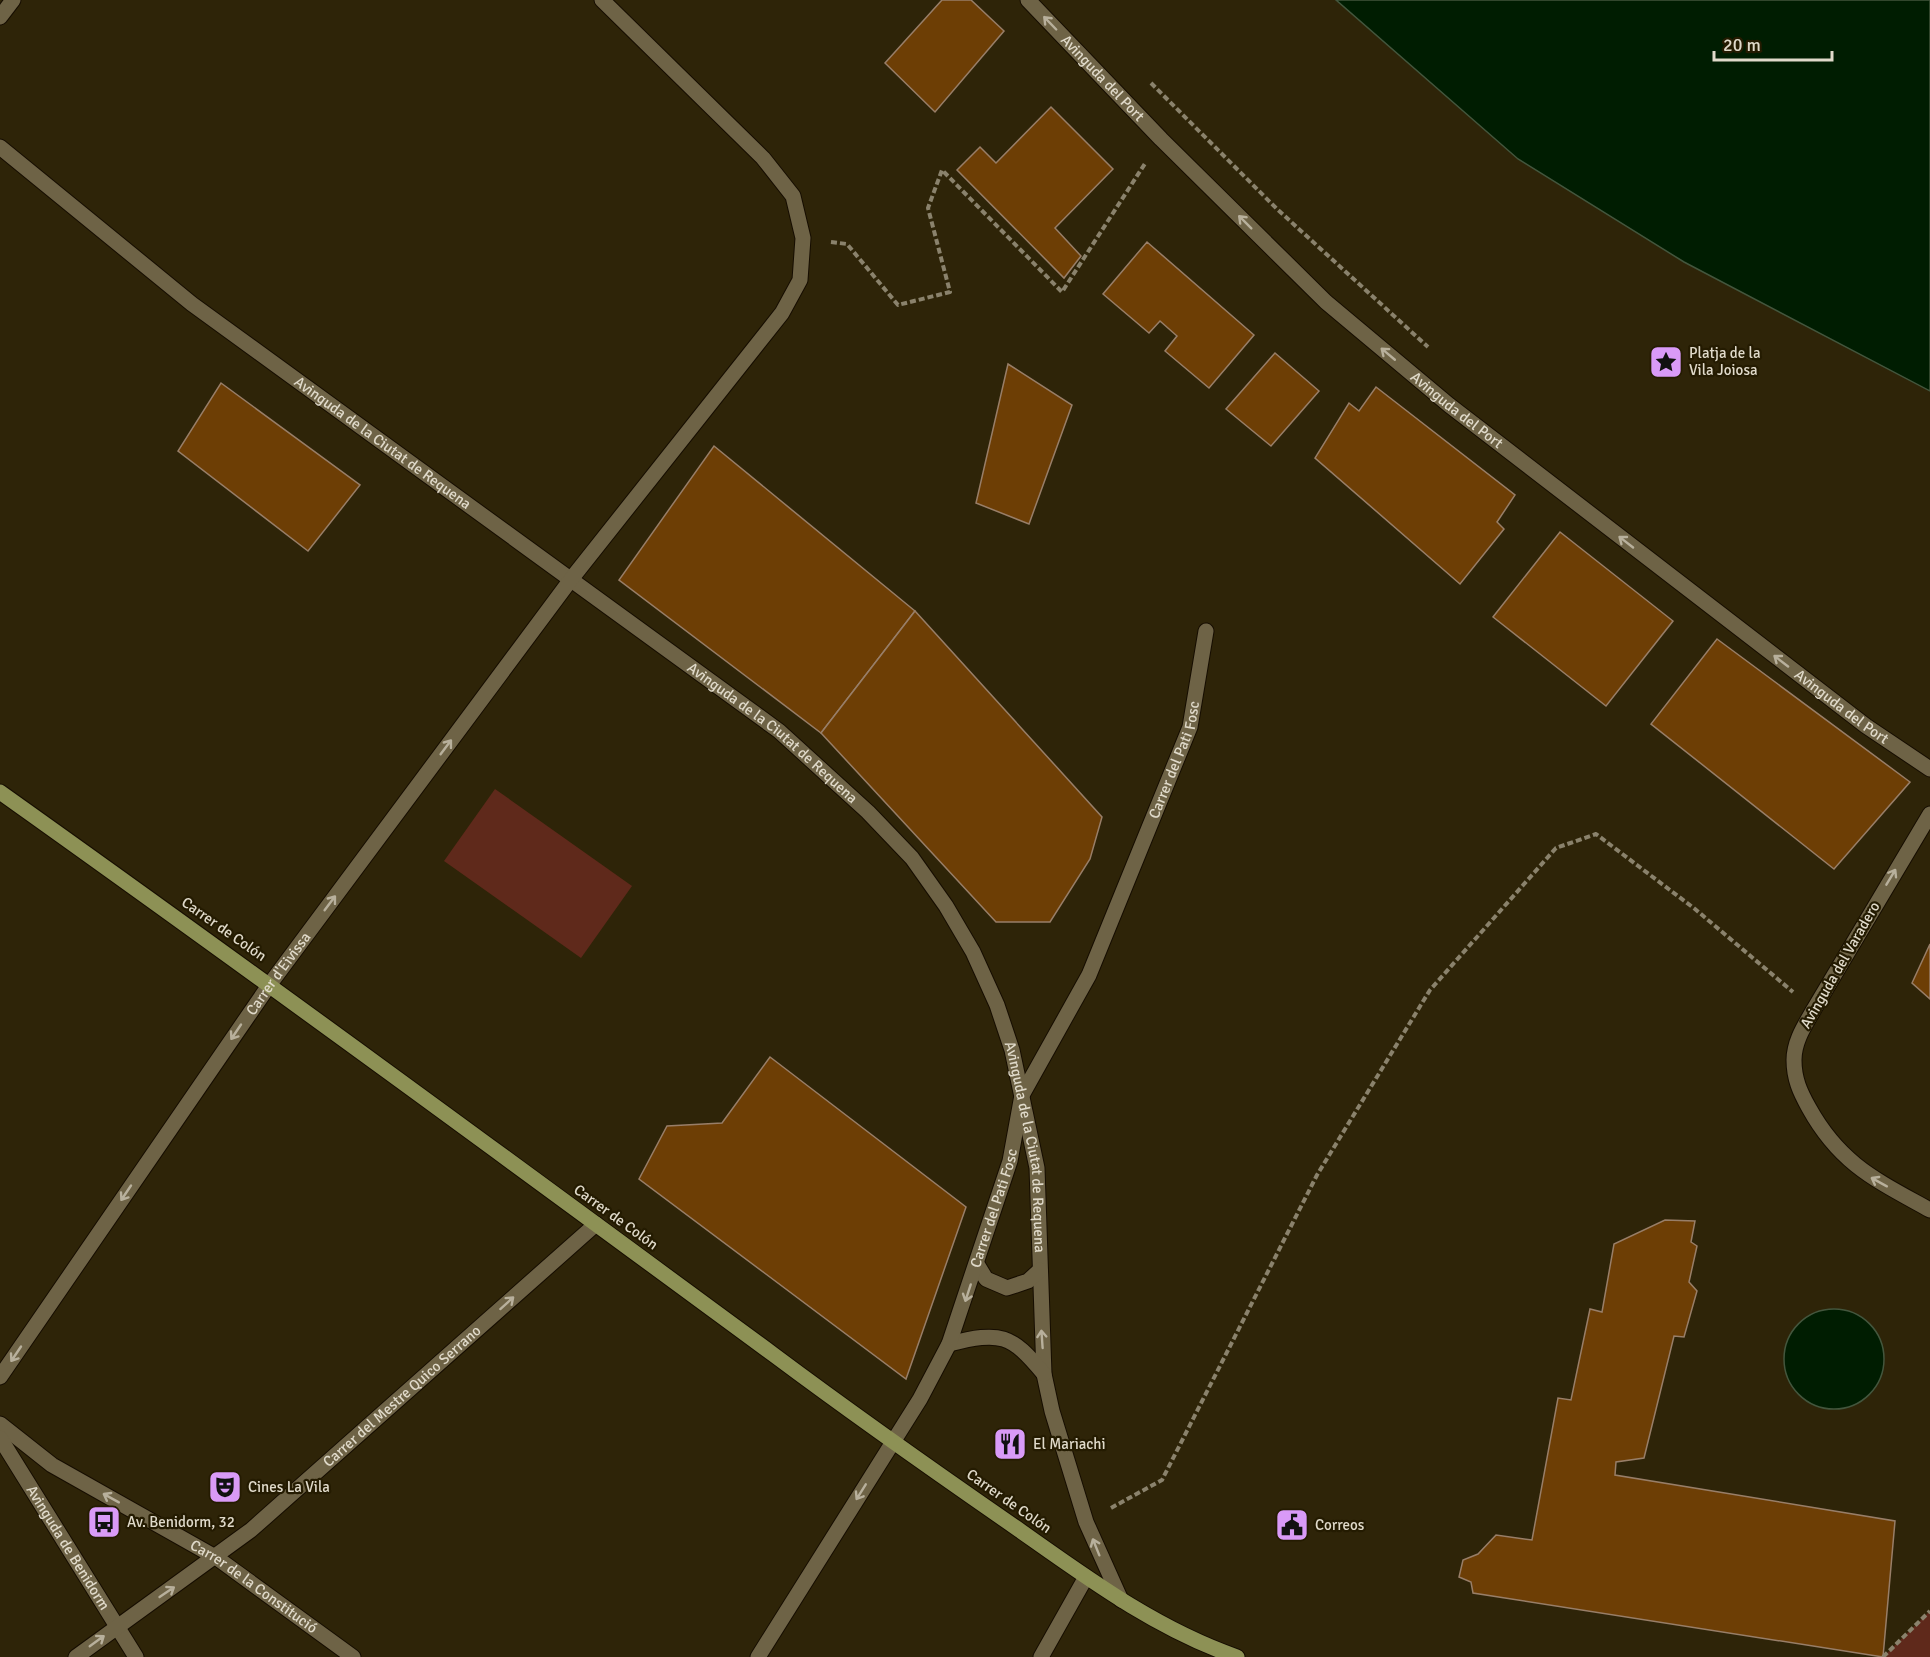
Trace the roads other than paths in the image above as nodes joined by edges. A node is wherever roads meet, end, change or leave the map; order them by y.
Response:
1 (13, 0) edge
2 (602, 0) edge
3 (1028, 0) edge
4 (0, 17) edge
5 (0, 147) edge
6 (572, 578) junction
7 (1206, 632) dead end
8 (1930, 769) edge
9 (0, 792) edge
10 (1930, 814) edge
11 (270, 984) junction
12 (1022, 1095) junction
13 (1930, 1210) edge
14 (596, 1224) junction
15 (977, 1264) junction
16 (1040, 1270) junction
17 (949, 1344) junction
18 (1044, 1374) junction
19 (0, 1377) edge
20 (0, 1424) edge
21 (0, 1438) edge
22 (892, 1442) junction
23 (217, 1558) junction
24 (1086, 1577) junction
25 (1121, 1600) junction
26 (118, 1625) junction
27 (1201, 1644) junction
28 (76, 1657) edge
29 (136, 1657) edge
30 (353, 1657) edge
31 (758, 1657) edge
32 (1041, 1657) edge
33 (1219, 1657) edge
34 (1237, 1657) edge

1 - 4 street
2 - 6 street, Carrer d'Eivissa
8 -> 3 street, Avinguda del Port
5 - 6 street, Avinguda de la Ciutat de Requena
11 -> 6 street, Carrer d'Eivissa
6 - 12 street, Avinguda de la Ciutat de Requena
7 - 12 street, Carrer del Pati Fosc
9 - 11 main road, Carrer de Colón
13 -> 10 street, Avinguda del Varadero
11 - 14 main road, Carrer de Colón
11 -> 19 street, Carrer d'Eivissa
12 - 15 street, Carrer del Pati Fosc
12 - 16 street, Avinguda de la Ciutat de Requena
14 - 22 main road, Carrer de Colón
23 -> 14 street, Carrer del Mestre Quico Serrano
15 - 16 street
15 -> 17 street, Carrer del Pati Fosc
18 -> 16 street, Avinguda de la Ciutat de Requena
17 - 18 street
17 - 22 street, Carrer del Pati Fosc
25 -> 18 street, Avinguda de la Ciutat de Requena
23 -> 20 street, Carrer de la Constitució
21 - 26 street, Avinguda de Benidorm
22 - 24 main road, Carrer de Colón
22 -> 31 street, Carrer del Pati Fosc
26 -> 23 street, Carrer del Mestre Quico Serrano
23 - 30 street, Carrer de la Constitució
24 - 25 main road, Carrer de Colón
24 - 32 street
25 - 27 main road, Carrer de Colón
28 -> 26 street, Carrer del Mestre Quico Serrano
26 - 29 street, Avinguda de Benidorm
27 - 33 street, Carrer de Colón
27 - 34 main road

